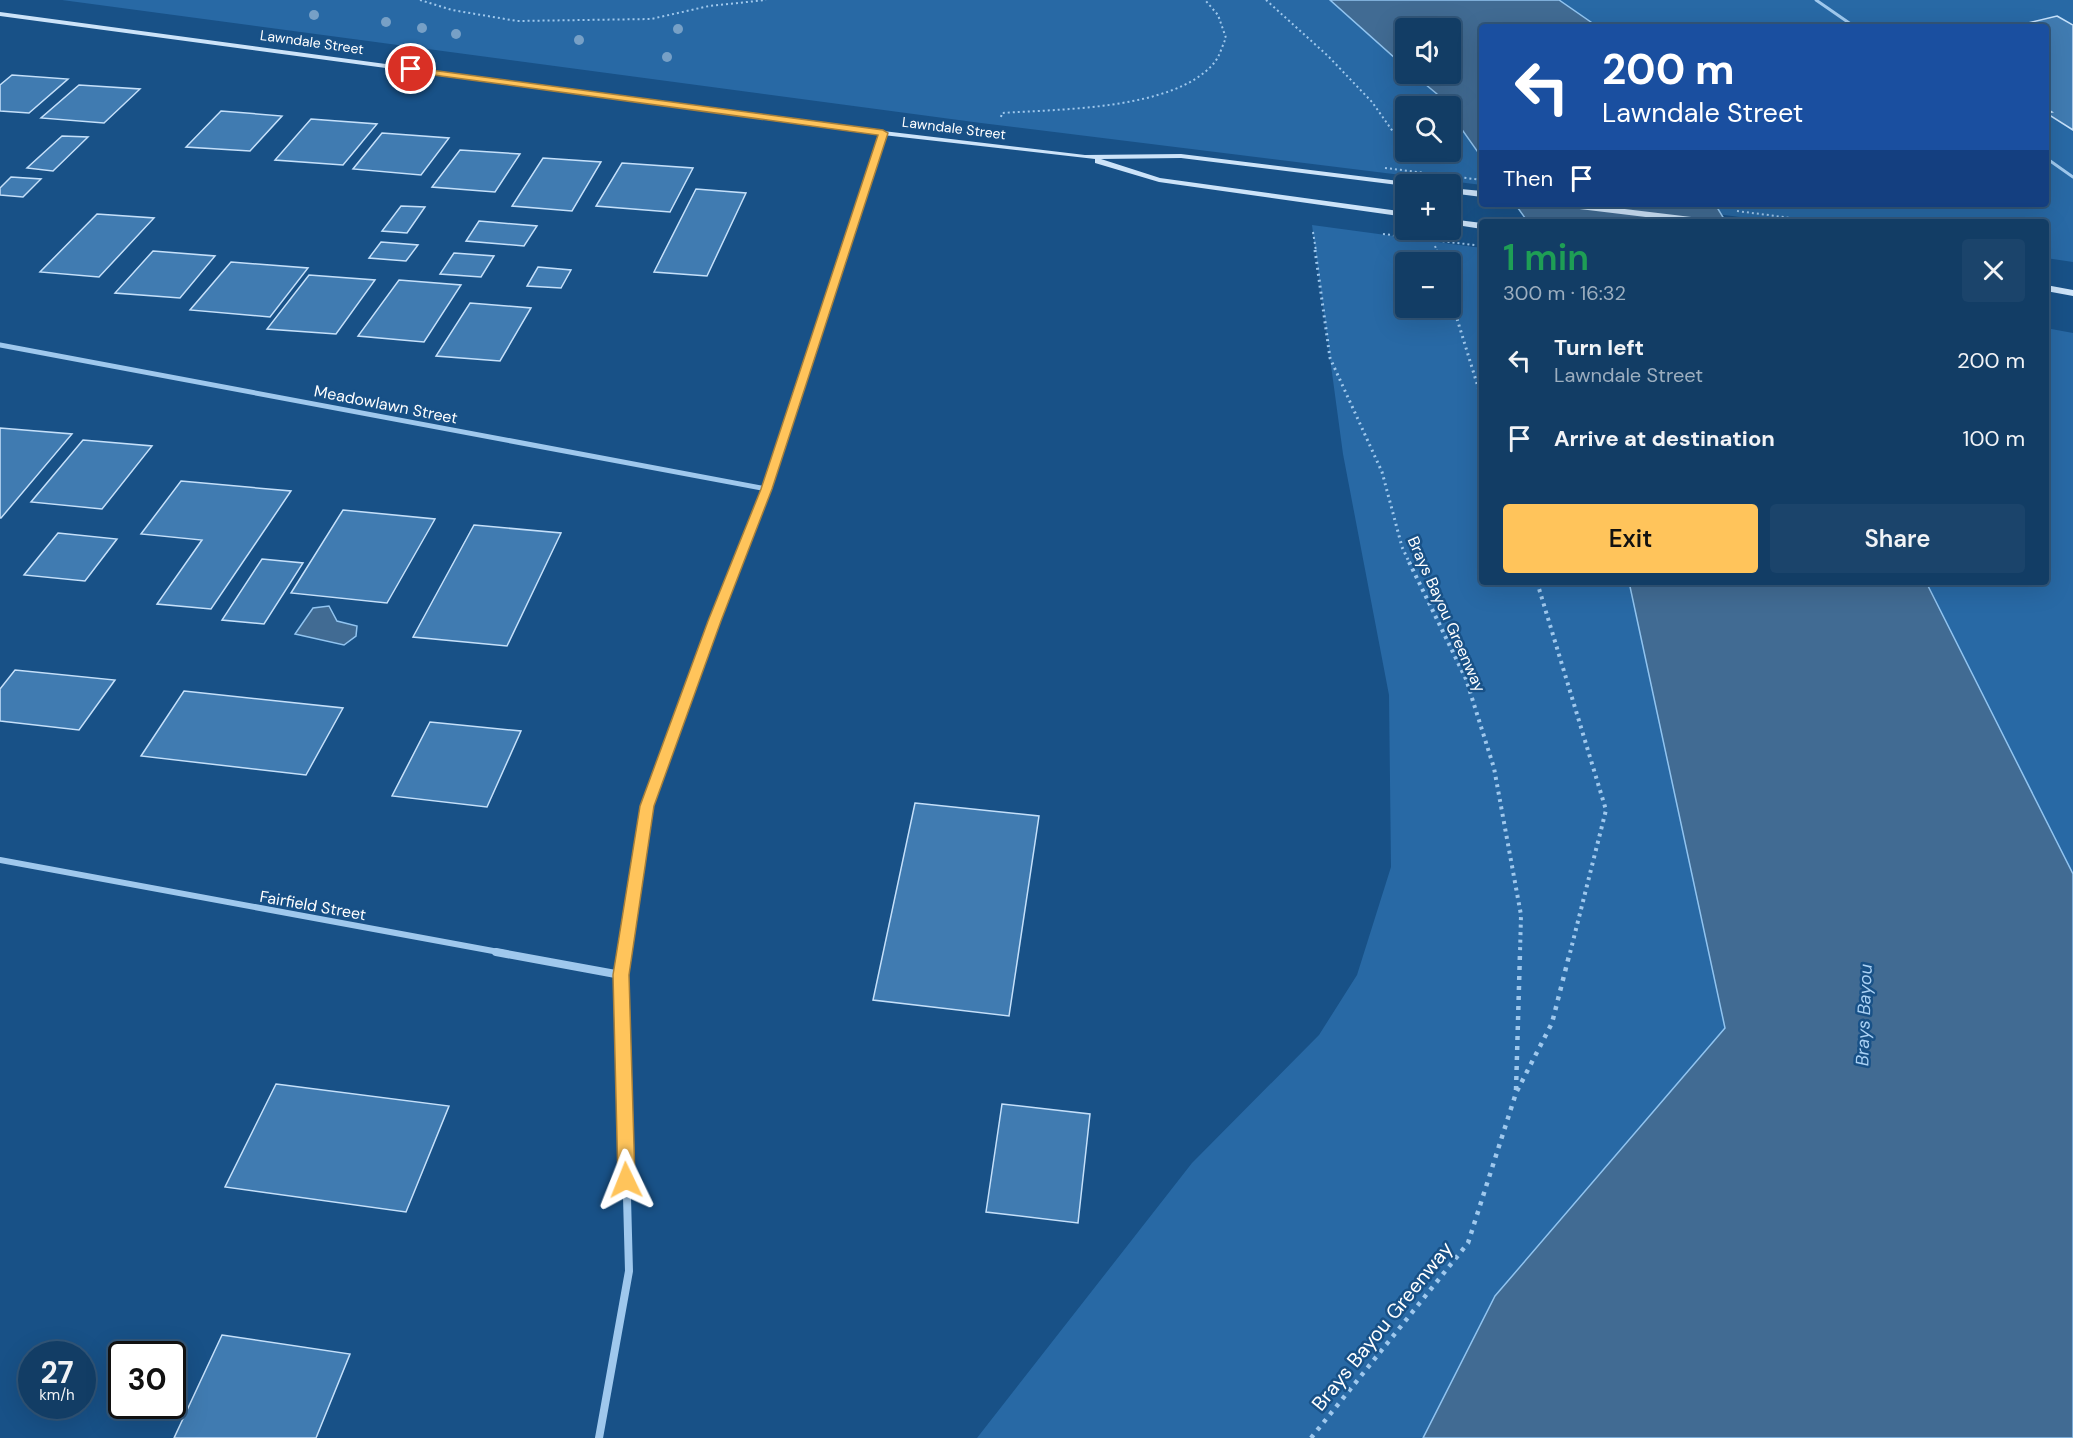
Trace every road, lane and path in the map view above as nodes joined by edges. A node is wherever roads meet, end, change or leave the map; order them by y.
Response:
1 (420, 0) edge
2 (766, 0) edge
3 (1205, 0) edge
4 (1266, 0) edge
5 (1816, 0) edge
6 (0, 14) edge
7 (1851, 24) edge
8 (1014, 119) dead end
9 (883, 133) junction
10 (1395, 134) edge
11 (1085, 157) junction
12 (2049, 160) edge
13 (1385, 168) dead end
14 (2073, 177) edge
15 (1479, 180) edge
16 (1395, 183) edge
17 (1461, 191) edge
18 (1479, 194) edge
19 (1587, 207) edge
20 (1732, 211) dead end
21 (1395, 214) edge
22 (1684, 219) edge
23 (1797, 219) edge
24 (1461, 223) edge
25 (1312, 225) dead end
26 (1479, 226) edge
27 (1383, 234) dead end
28 (1479, 246) edge
29 (2049, 288) edge
30 (2073, 292) edge
31 (1457, 318) edge
32 (0, 345) edge
33 (1479, 390) edge
34 (766, 489) junction
35 (1538, 585) edge
36 (0, 860) edge
37 (621, 975) junction
38 (1516, 1093) junction
39 (599, 1438) edge
40 (1311, 1438) edge

1 - 2 path
3 - 8 path
4 - 10 path
5 - 7 lane
6 - 9 main road, Lawndale Street
9 - 11 main road, Lawndale Street
9 - 34 street
11 - 16 main road, Lawndale Street
11 - 21 main road, Lawndale Street
12 - 14 lane
13 - 15 path, bridge
17 - 18 main road
19 - 22 main road
20 - 23 path
24 - 26 main road
25 - 38 path, Brays Bayou Greenway
27 - 28 path, bridge
29 - 30 main road
31 - 33 path
32 - 34 street, Meadowlawn Street
34 - 37 street
35 - 38 path, Brays Bayou Greenway
36 - 37 street, Fairfield Street
37 - 39 street
38 - 40 path, Brays Bayou Greenway

